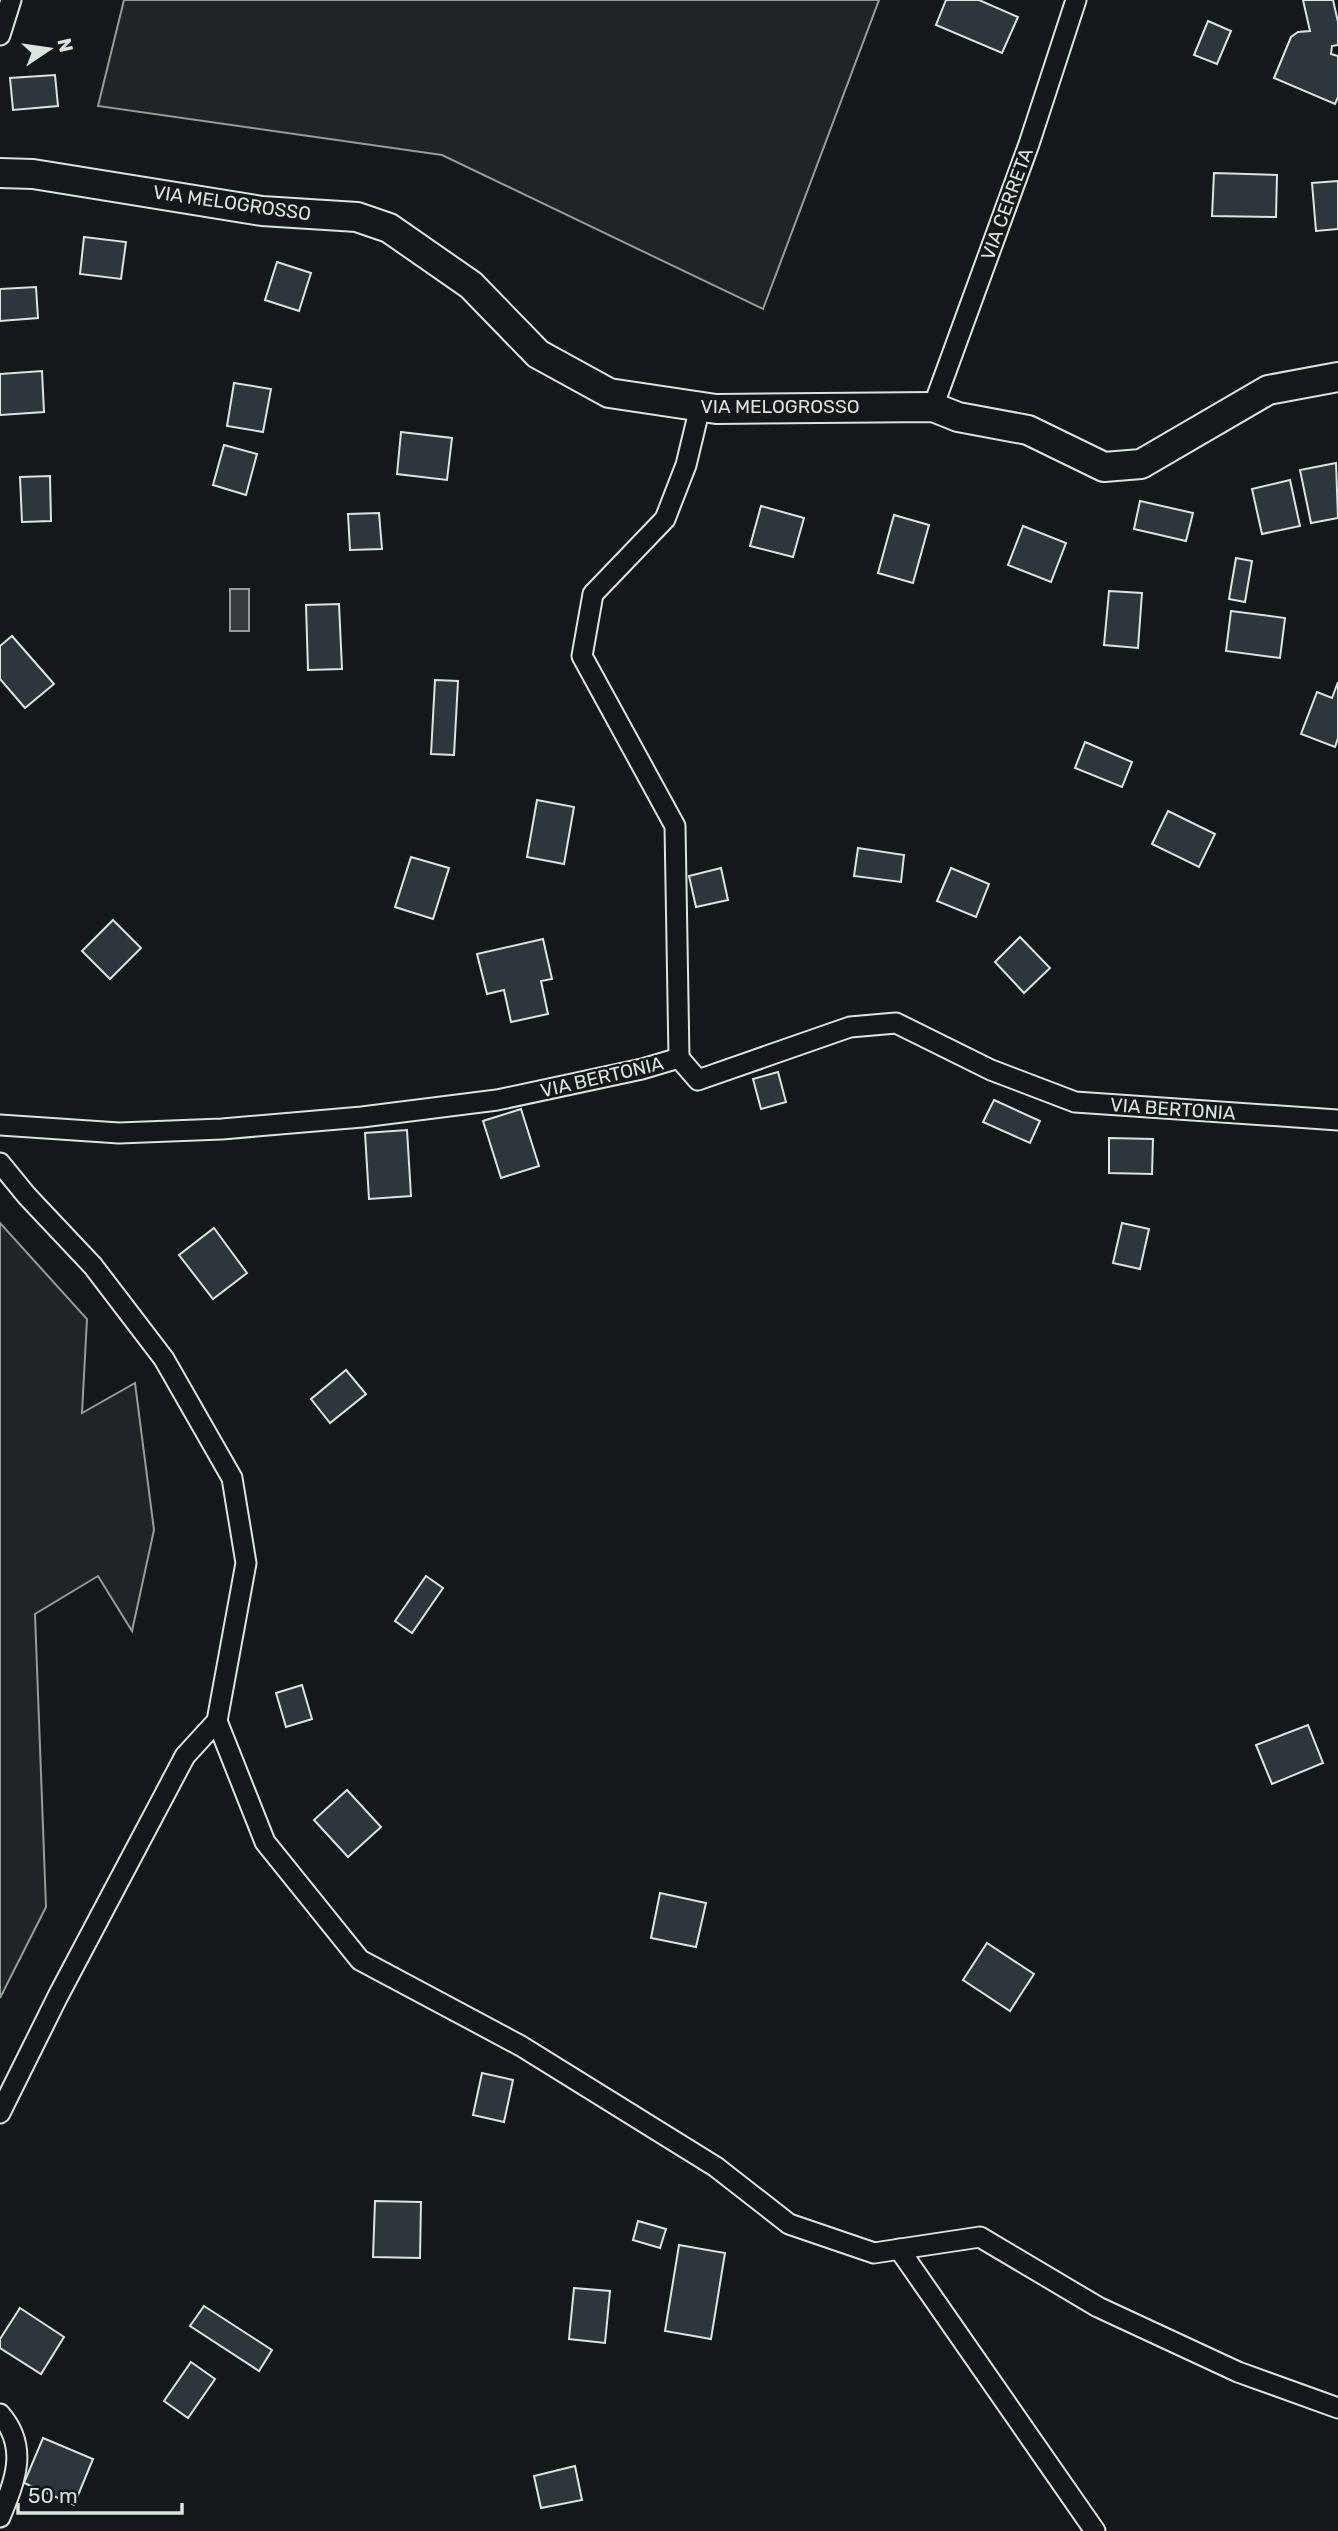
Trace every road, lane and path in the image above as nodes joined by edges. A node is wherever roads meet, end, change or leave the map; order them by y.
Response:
1 (11, 0) edge
2 (1076, 0) edge
3 (0, 35) edge
4 (0, 173) edge
5 (1338, 377) edge
6 (700, 407) junction
7 (933, 407) junction
8 (679, 1058) junction
9 (1338, 1120) edge
10 (0, 1125) edge
11 (0, 1163) edge
12 (217, 1721) junction
13 (0, 2112) edge
14 (899, 2249) junction
15 (1338, 2408) edge
16 (0, 2414) edge
17 (0, 2517) edge
18 (1096, 2531) edge

1 - 3 street
2 - 7 street, VIA CERRETA
4 - 6 street, VIA MELOGROSSO
5 - 7 street, VIA MELOGROSSO
6 - 7 street, VIA MELOGROSSO
6 - 8 street
8 - 9 street, VIA BERTONIA
8 - 10 street, VIA BERTONIA
11 - 12 street
12 - 13 street
12 - 14 street
14 - 15 street
14 - 18 street
16 - 17 street

